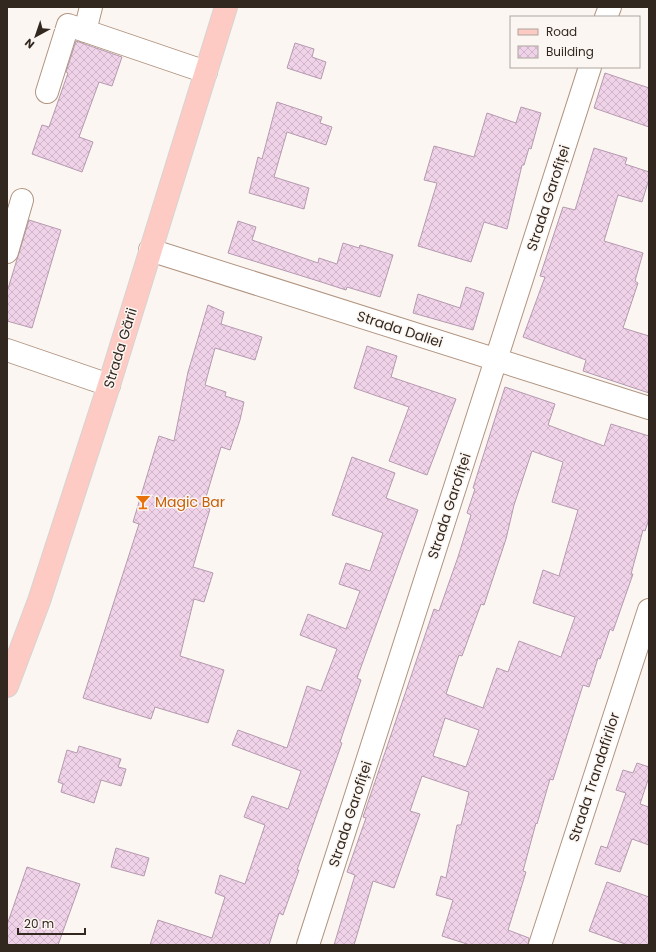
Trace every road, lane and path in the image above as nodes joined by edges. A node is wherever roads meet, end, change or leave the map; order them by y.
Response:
1 (91, 7) edge
2 (226, 7) edge
3 (85, 31) junction
4 (590, 68) edge
5 (206, 72) junction
6 (47, 92) dead end
7 (22, 200) dead end
8 (150, 250) junction
9 (7, 252) edge
10 (7, 350) edge
11 (496, 360) junction
12 (109, 385) junction
13 (649, 408) edge
14 (649, 610) edge
15 (7, 686) edge
16 (308, 945) edge
17 (540, 945) edge

1 - 3 street
2 - 5 main road, Strada Gării
3 - 5 street
3 - 6 street
4 - 11 street, Strada Garofiței
5 - 8 main road, Strada Gării
7 - 9 street
8 - 11 street, Strada Daliei
8 - 12 main road, Strada Gării
10 - 12 street
11 - 13 street, Strada Daliei
11 - 16 street, Strada Garofiței
12 - 15 main road, Strada Gării
14 - 17 street, Strada Trandafirilor

